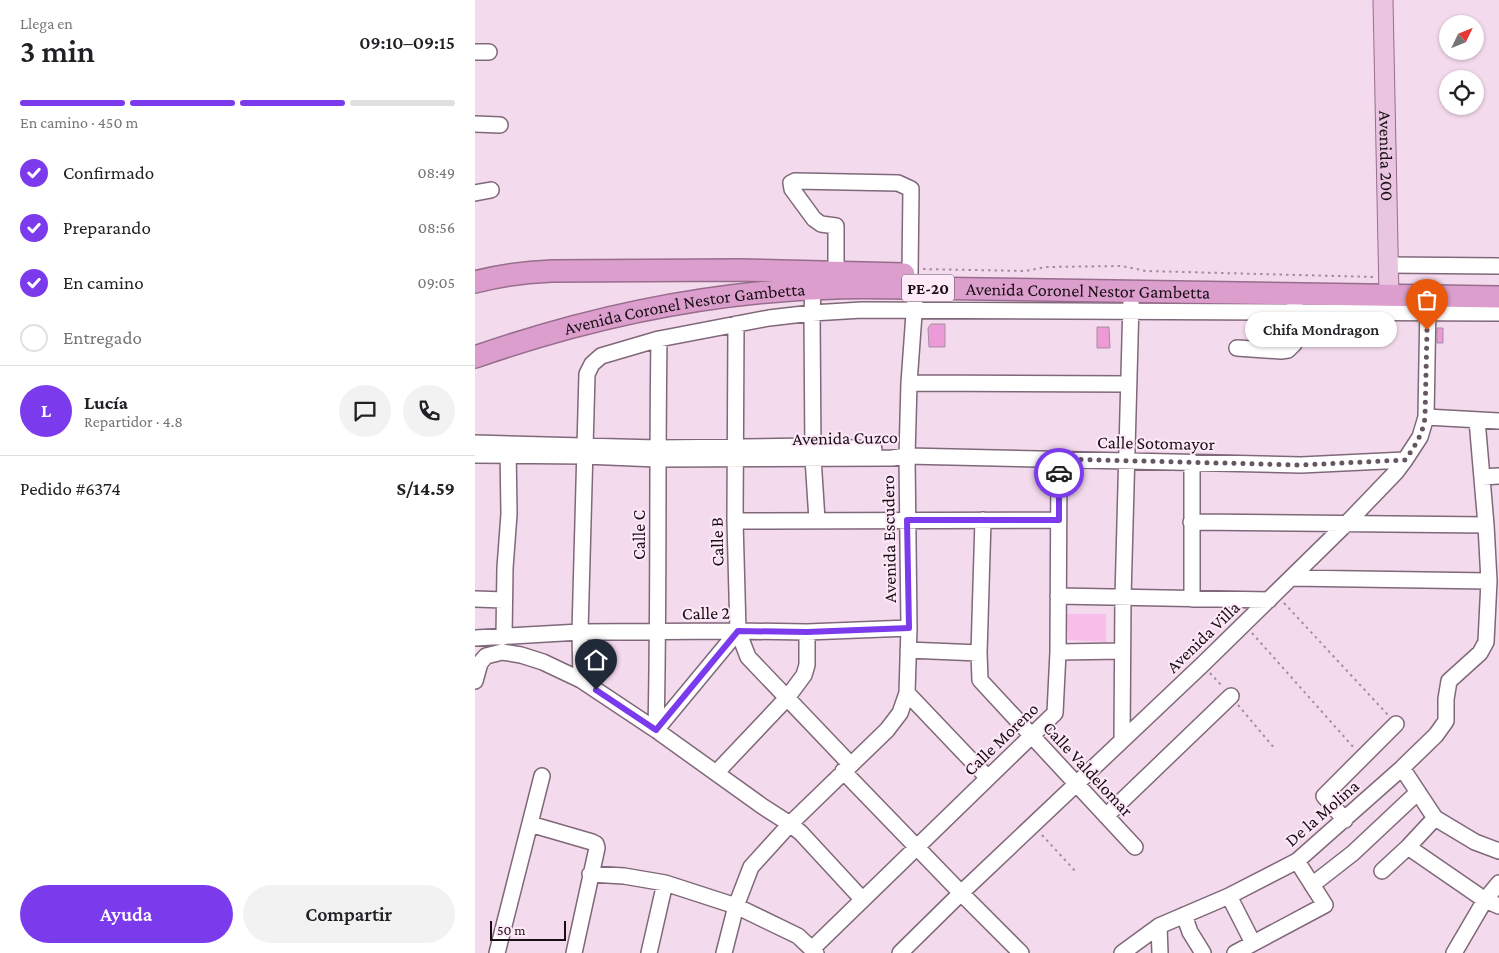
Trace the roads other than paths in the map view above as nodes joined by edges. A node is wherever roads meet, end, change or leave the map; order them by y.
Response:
1 (1383, 0) edge
2 (475, 124) edge
3 (500, 125) dead end
4 (491, 190) dead end
5 (475, 194) edge
6 (1499, 266) edge
7 (836, 272) junction
8 (916, 277) junction
9 (475, 282) edge
10 (1499, 284) edge
11 (1387, 286) junction
12 (813, 289) junction
13 (1499, 298) edge
14 (1131, 302) junction
15 (1296, 303) junction
16 (1428, 304) junction
17 (914, 310) junction
18 (812, 313) junction
19 (1499, 313) edge
20 (736, 324) junction
21 (659, 339) junction
22 (1237, 348) dead end
23 (475, 357) edge
24 (909, 383) junction
25 (1129, 384) junction
26 (1425, 417) junction
27 (1477, 420) junction
28 (1499, 421) edge
29 (475, 443) edge
30 (508, 449) junction
31 (585, 450) junction
32 (735, 452) junction
33 (813, 452) junction
34 (657, 453) junction
35 (475, 455) edge
36 (907, 456) junction
37 (1059, 459) junction
38 (1405, 460) junction
39 (1126, 462) junction
40 (1192, 462) junction
41 (1499, 476) edge
42 (1482, 478) junction
43 (735, 520) junction
44 (817, 520) junction
45 (907, 520) junction
46 (983, 520) junction
47 (1059, 520) junction
48 (1191, 522) junction
49 (1347, 523) junction
50 (1486, 525) junction
51 (1291, 578) junction
52 (1489, 580) junction
53 (1058, 596) junction
54 (1123, 597) junction
55 (1272, 597) junction
56 (475, 599) edge
57 (1192, 599) junction
58 (504, 600) junction
59 (909, 628) junction
60 (738, 631) junction
61 (580, 632) junction
62 (658, 632) junction
63 (807, 632) junction
64 (504, 637) junction
65 (475, 638) edge
66 (475, 645) edge
67 (908, 650) junction
68 (1122, 651) junction
69 (1058, 652) junction
70 (979, 653) junction
71 (486, 656) junction
72 (475, 680) edge
73 (581, 680) junction
74 (907, 693) junction
75 (1231, 696) dead end
76 (787, 698) junction
77 (1396, 724) road end
78 (656, 730) junction
79 (1032, 736) junction
80 (1122, 740) junction
81 (847, 768) junction
82 (1401, 768) junction
83 (716, 773) junction
84 (542, 776) dead end
85 (988, 778) junction
86 (1076, 784) junction
87 (1418, 792) junction
88 (1106, 816) junction
89 (1435, 818) junction
90 (1345, 820) junction
91 (530, 824) junction
92 (790, 824) junction
93 (1135, 847) dead end
94 (1407, 847) junction
95 (916, 848) junction
96 (1499, 851) edge
97 (1297, 861) junction
98 (1383, 870) dead end
99 (590, 874) junction
100 (1499, 883) edge
101 (665, 884) junction
102 (1312, 885) junction
103 (961, 893) junction
104 (1229, 896) junction
105 (862, 900) junction
106 (1492, 903) edge
107 (736, 906) junction
108 (1184, 915) junction
109 (1159, 926) junction
110 (799, 936) junction
111 (1253, 943) junction
112 (814, 951) edge
113 (1460, 952) edge
114 (497, 953) edge
115 (573, 953) edge
116 (649, 953) edge
117 (724, 953) edge
118 (795, 953) edge
119 (901, 953) edge
120 (1021, 953) edge
121 (1122, 953) edge
122 (1160, 953) edge
123 (1203, 953) edge
124 (1235, 953) edge

1 - 11 main road, Avenida 200
2 - 3 street
4 - 5 street
6 - 11 street
7 - 8 highway, Avenida Coronel Nestor Gambetta / PE-20
7 - 8 street, Avenida Escudero
7 - 9 highway, Avenida Coronel Nestor Gambetta / PE-20
8 - 11 highway, Avenida Coronel Nestor Gambetta / PE-20
8 - 12 highway, Avenida Coronel Nestor Gambetta / PE-20
8 - 14 highway, Avenida Coronel Nestor Gambetta / PE-20
8 - 17 street, Avenida Escudero
10 - 11 highway, Avenida Coronel Nestor Gambetta / PE-20
11 - 15 highway, Avenida Coronel Nestor Gambetta / PE-20
11 - 16 highway, Avenida Coronel Nestor Gambetta / PE-20
12 - 18 street
12 - 23 highway, Avenida Coronel Nestor Gambetta / PE-20
13 - 16 highway, Avenida Coronel Nestor Gambetta / PE-20
14 - 15 highway, Avenida Coronel Nestor Gambetta / PE-20
14 - 17 street
14 - 25 street
15 - 22 street
16 - 19 street
16 - 26 street, Avenida Villa
17 - 18 street
17 - 24 street, Avenida Escudero
18 - 20 street
18 - 33 street
20 - 21 street
20 - 32 street, Calle B
21 - 31 street
21 - 34 street, Calle C
24 - 25 street
24 - 36 street, Avenida Escudero
25 - 39 street
26 - 27 street
26 - 38 street, Avenida Villa
27 - 28 street
27 - 42 street
29 - 30 street, Avenida Cuzco
30 - 31 street, Avenida Cuzco
30 - 35 street, Avenida Cuzco
30 - 58 street
31 - 34 street, Avenida Cuzco
31 - 61 street
32 - 33 street, Avenida Cuzco
32 - 34 street, Avenida Cuzco
32 - 43 street, Calle B
33 - 36 street, Avenida Cuzco
33 - 44 street
34 - 62 street, Calle C
36 - 37 street, Calle Sotomayor
36 - 45 street, Avenida Escudero
37 - 39 street, Calle Sotomayor
37 - 47 street, Calle Moreno
38 - 40 street, Calle Sotomayor
38 - 49 street, Avenida Villa
39 - 40 street, Calle Sotomayor
39 - 54 street
40 - 48 street
41 - 42 street
42 - 50 street
43 - 44 street
43 - 60 street, Calle B
44 - 45 street
45 - 46 street
45 - 59 street, Avenida Escudero
46 - 47 street
46 - 70 street, Calle Valdelomar
47 - 53 street, Calle Moreno
48 - 49 street
48 - 57 street
49 - 50 street
49 - 51 street, Avenida Villa
50 - 52 street
51 - 52 street
51 - 55 street, Avenida Villa
52 - 82 street, De la Molina
53 - 54 street
53 - 69 street, Calle Moreno
54 - 57 street
54 - 68 street
55 - 57 street
55 - 80 street, Avenida Villa
56 - 58 street
58 - 64 street
59 - 63 street, Calle 2
59 - 67 street, Avenida Escudero
60 - 62 street, Calle 2
60 - 63 street, Calle 2
60 - 76 street, Calle B
60 - 78 street
61 - 62 street, Calle 2
61 - 64 street, Calle 2
61 - 73 street
62 - 78 street, Calle C
63 - 76 street
64 - 65 street, Calle 2
66 - 71 street
67 - 70 street
67 - 74 street, Avenida Escudero
68 - 69 street
68 - 80 street
69 - 79 street, Calle Moreno
70 - 79 street, Calle Valdelomar
71 - 72 street
71 - 73 street
73 - 78 street
74 - 81 street, Avenida Escudero
74 - 85 street
75 - 88 street
76 - 81 street, Calle B
76 - 83 street
77 - 90 street
78 - 83 street
79 - 85 street, Calle Moreno
79 - 86 street, Calle Valdelomar
80 - 86 street, Avenida Villa
81 - 92 street, Avenida Escudero
81 - 95 street, Calle B
82 - 87 street
82 - 90 street, De la Molina
83 - 92 street
84 - 91 street
85 - 95 street, Calle Moreno
86 - 88 street, Calle Valdelomar
86 - 103 street, Avenida Villa
87 - 89 street
87 - 102 street
88 - 93 street, Calle Valdelomar
89 - 94 street
89 - 96 street
90 - 97 street, De la Molina
91 - 99 street
91 - 114 street
92 - 105 street
92 - 107 street, Avenida Escudero
94 - 98 street
94 - 106 street
95 - 103 street, Calle B
95 - 105 street, Calle Moreno
97 - 102 street
97 - 104 street, De la Molina
99 - 101 street
99 - 115 street
100 - 106 street
101 - 107 street
101 - 116 street
102 - 111 street
103 - 119 street, Avenida Villa
103 - 120 street, Calle B
104 - 108 street, De la Molina
104 - 111 street
105 - 112 street, Calle Moreno
106 - 113 street
107 - 110 street
107 - 117 street, Avenida Escudero
108 - 109 street, De la Molina
108 - 123 street
109 - 121 street, De la Molina
109 - 122 street
110 - 112 street
110 - 118 street
111 - 124 street

